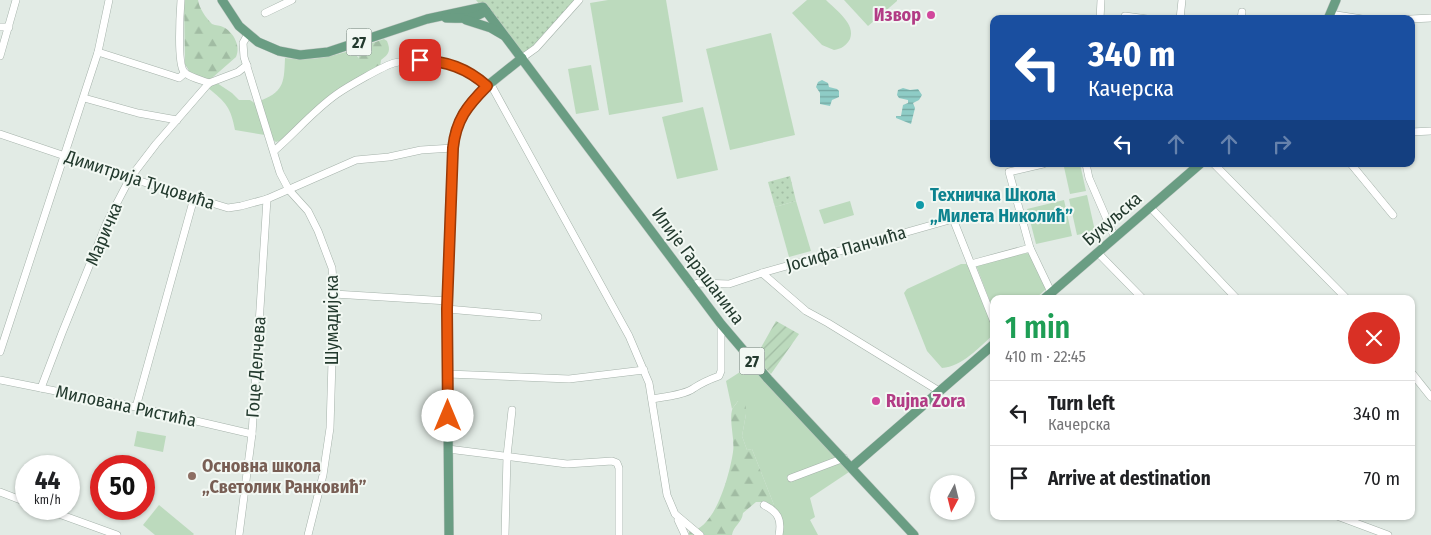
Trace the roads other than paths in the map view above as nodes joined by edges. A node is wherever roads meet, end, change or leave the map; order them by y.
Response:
1 (16, 0) edge
2 (109, 0) edge
3 (180, 0) edge
4 (222, 0) edge
5 (292, 0) edge
6 (471, 0) edge
7 (579, 0) edge
8 (1102, 0) edge
9 (1182, 0) edge
10 (1336, 0) edge
11 (482, 6) edge
12 (265, 14) dead end
13 (465, 15) junction
14 (1100, 15) edge
15 (1180, 15) edge
16 (1329, 15) edge
17 (1431, 18) edge
18 (1415, 20) edge
19 (0, 27) edge
20 (8, 27) junction
21 (248, 34) junction
22 (504, 36) junction
23 (98, 52) junction
24 (0, 56) edge
25 (522, 58) junction
26 (247, 65) junction
27 (184, 73) junction
28 (208, 83) junction
29 (489, 85) junction
30 (84, 98) junction
31 (177, 120) junction
32 (1431, 131) edge
33 (1415, 132) edge
34 (0, 134) edge
35 (453, 148) junction
36 (274, 150) junction
37 (66, 155) junction
38 (1030, 167) edge
39 (1087, 167) edge
40 (1197, 167) edge
41 (1217, 167) edge
42 (1353, 167) edge
43 (130, 178) junction
44 (289, 190) junction
45 (194, 198) junction
46 (267, 199) junction
47 (1150, 207) junction
48 (1393, 215) dead end
49 (1115, 238) junction
50 (1030, 248) junction
51 (1098, 253) junction
52 (971, 264) junction
53 (762, 273) junction
54 (692, 286) junction
55 (334, 294) junction
56 (1048, 295) edge
57 (1049, 295) edge
58 (1139, 295) edge
59 (1233, 295) edge
60 (1344, 295) edge
61 (447, 305) junction
62 (990, 312) edge
63 (538, 317) dead end
64 (721, 324) junction
65 (990, 347) edge
66 (0, 352) edge
67 (644, 370) junction
68 (448, 374) junction
69 (1415, 377) edge
70 (0, 380) edge
71 (41, 388) junction
72 (939, 391) junction
73 (1431, 396) edge
74 (652, 399) junction
75 (136, 407) junction
76 (512, 410) dead end
77 (252, 434) junction
78 (448, 449) junction
79 (507, 456) junction
80 (844, 458) junction
81 (852, 467) junction
82 (791, 478) dead end
83 (0, 492) edge
84 (15, 498) edge
85 (764, 505) dead end
86 (675, 514) junction
87 (75, 520) edge
88 (1348, 520) edge
89 (117, 535) edge
90 (239, 535) edge
91 (308, 535) edge
92 (449, 535) edge
93 (506, 535) edge
94 (618, 535) edge
95 (685, 535) edge
96 (700, 535) edge
97 (779, 535) edge
98 (914, 535) edge
99 (1388, 535) edge

1 - 20 street
2 - 23 street
3 - 27 street
4 - 21 main road, 27
5 - 12 street
6 - 13 main road
7 - 25 street
8 - 14 street
9 - 15 street
10 - 16 main road
11 - 13 main road
11 - 22 main road, Илије Гарашанина
13 - 21 main road, 27
13 - 22 main road, 27
17 - 18 street
19 - 20 street
20 - 24 street
21 - 26 street, Шумадијска
22 - 25 main road, Илије Гарашанина / 27
23 - 27 street
23 - 30 street
25 - 29 main road
25 - 54 main road, Илије Гарашанина / 27
26 - 28 street, Маричка
26 - 36 street, Шумадијска
27 - 28 street
28 - 31 street, Маричка
29 - 35 main road
29 - 36 street
29 - 67 street
30 - 31 street
30 - 37 street
31 - 43 street, Маричка
32 - 33 street
34 - 37 street, Димитрија Туцовића
35 - 44 street, Димитрија Туцовића
35 - 61 main road
36 - 44 street, Шумадијска
37 - 43 street, Димитрија Туцовића
37 - 66 street
38 - 50 street
39 - 49 street
40 - 47 main road, Букуљска
41 - 60 street
42 - 48 street
43 - 45 street, Димитрија Туцовића
43 - 71 street, Маричка
44 - 46 street, Димитрија Туцовића
44 - 55 street, Шумадијска
45 - 46 street, Димитрија Туцовића
45 - 75 street
46 - 77 street, Гоце Делчева
47 - 49 main road, Букуљска
47 - 59 street
49 - 51 main road, Букуљска
50 - 52 street
50 - 56 street
51 - 57 main road, Букуљска
51 - 58 street
52 - 53 street, Јосифа Панчића
52 - 62 street
53 - 54 street, Јосифа Панчића
53 - 72 street
54 - 64 main road, Илије Гарашанина / 27
55 - 61 street
55 - 91 street, Шумадијска
61 - 63 street
61 - 68 main road
64 - 74 street
64 - 80 main road, Илије Гарашанина / 27
65 - 72 main road
67 - 68 street
67 - 74 street
68 - 78 main road
69 - 73 street
70 - 71 street, Милована Ристића
71 - 75 street, Милована Ристића
72 - 81 main road
74 - 86 street
75 - 77 street, Милована Ристића
76 - 79 street
77 - 90 street, Гоце Делчева
78 - 79 street
78 - 92 main road
79 - 93 street
79 - 94 street
80 - 81 main road, Илије Гарашанина / 27
80 - 82 street
81 - 98 main road, Илије Гарашанина / 27
83 - 84 street
85 - 97 street
86 - 95 street
86 - 96 street
87 - 89 street
88 - 99 street

